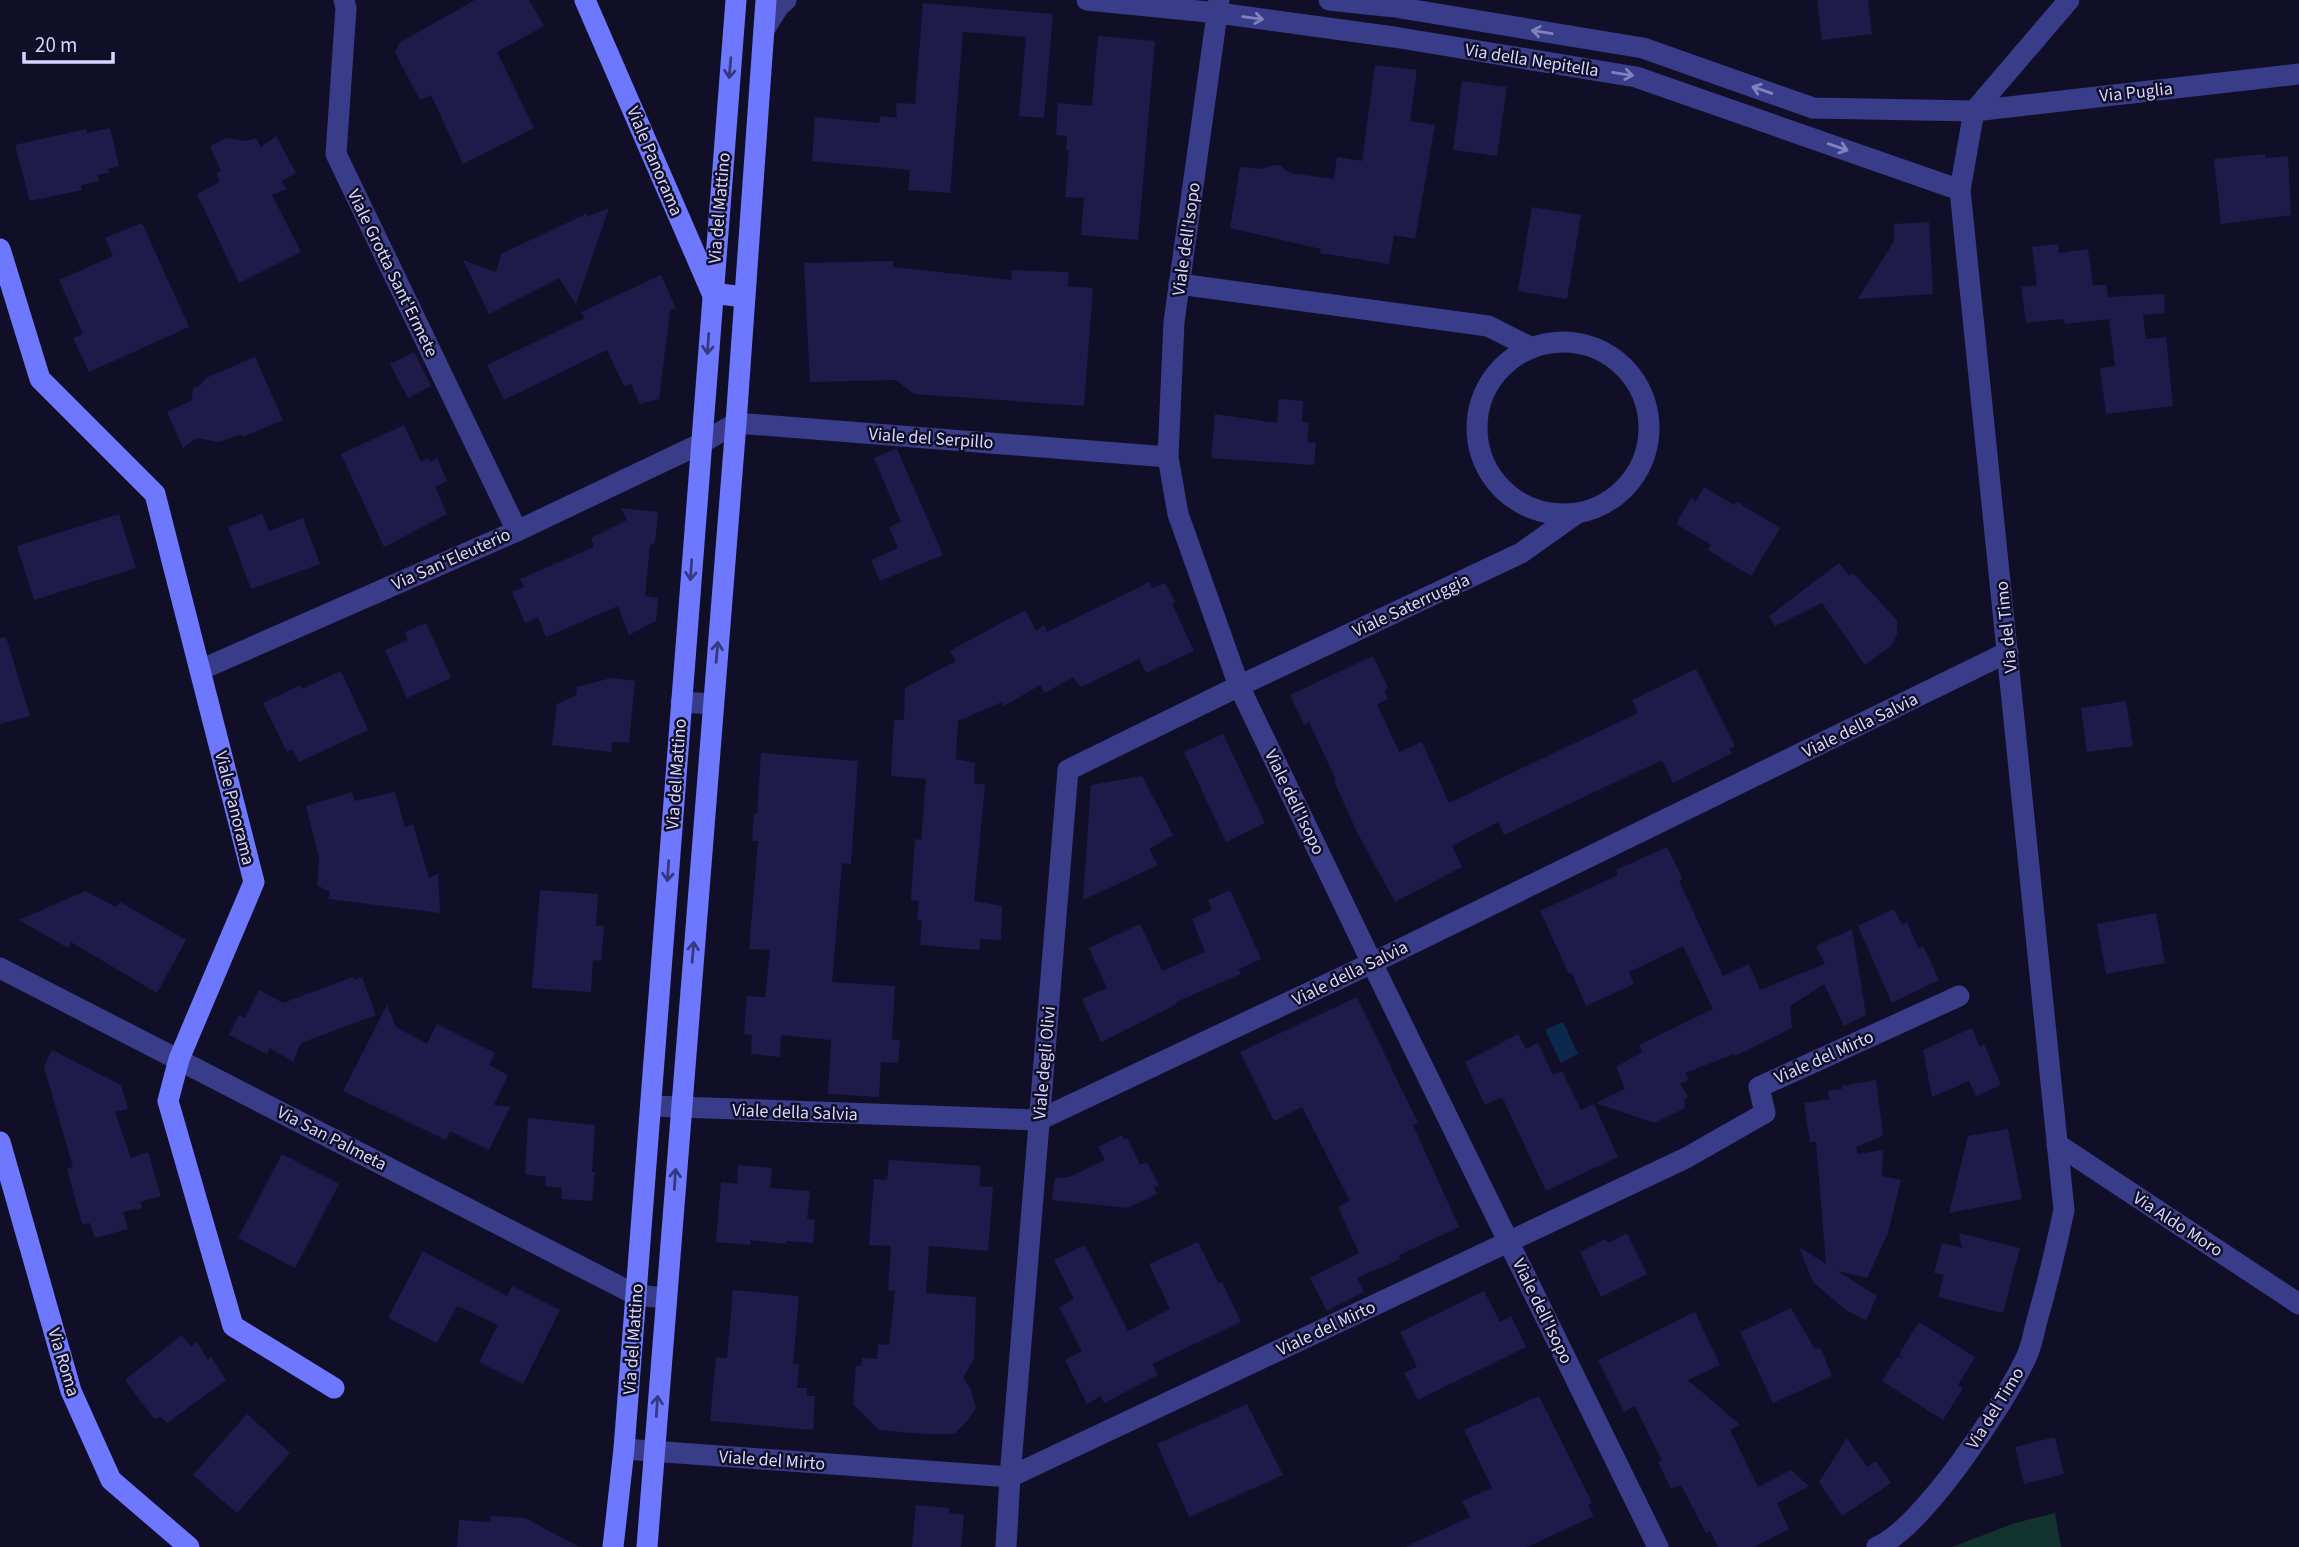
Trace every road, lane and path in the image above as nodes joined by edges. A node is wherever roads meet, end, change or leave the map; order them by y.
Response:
1 (585, 0) edge
2 (736, 0) edge
3 (766, 0) edge
4 (786, 0) edge
5 (1087, 0) edge
6 (1329, 0) edge
7 (2069, 0) edge
8 (350, 3) edge
9 (1219, 7) edge
10 (764, 30) junction
11 (2299, 74) edge
12 (1974, 111) junction
13 (1960, 190) junction
14 (0, 249) edge
15 (1180, 284) junction
16 (712, 293) junction
17 (744, 296) junction
18 (1532, 348) junction
19 (736, 423) junction
20 (700, 444) junction
21 (1168, 457) junction
22 (1576, 514) junction
23 (517, 531) junction
24 (2008, 652) junction
25 (200, 670) junction
26 (1239, 686) junction
27 (681, 702) junction
28 (713, 704) junction
29 (1372, 963) junction
30 (0, 968) edge
31 (1959, 996) dead end
32 (179, 1059) junction
33 (651, 1106) junction
34 (680, 1108) junction
35 (1039, 1120) junction
36 (0, 1142) edge
37 (2057, 1144) junction
38 (1509, 1242) junction
39 (636, 1295) junction
40 (666, 1298) junction
41 (2299, 1304) edge
42 (334, 1388) dead end
43 (624, 1449) junction
44 (654, 1451) junction
45 (1010, 1477) junction
46 (1883, 1544) edge
47 (189, 1547) edge
48 (613, 1547) edge
49 (647, 1547) edge
50 (1006, 1547) edge
51 (1658, 1547) edge

1 - 16 main road, Viale Panorama
2 -> 16 main road, Via del Mattino
3 - 10 main road, Via del Mattino
4 - 10 street
5 - 9 street, Via della Nepitella
12 -> 6 street, Via della Nepitella
7 - 12 street
8 - 23 street, Viale Grotta Sant'Ermete
9 -> 13 street, Via della Nepitella
9 - 15 street, Viale dell'Isopo
10 - 17 main road, Via del Mattino
11 - 12 street, Via Puglia
12 - 13 street, Via del Timo
13 - 24 street, Via del Timo
14 - 25 main road, Viale Panorama
15 - 18 street
15 - 21 street, Viale dell'Isopo
16 - 17 main road
16 -> 20 main road, Via del Mattino
17 - 19 main road, Via del Mattino
18 - 22 street, Viale Saterruggia
18 - 22 street, Viale Saterruggia
19 - 20 street
19 - 21 street, Viale del Serpillo
28 -> 19 main road, Via del Mattino
20 - 23 street, Via San'Eleuterio
20 -> 27 main road, Via del Mattino
21 - 26 street, Viale dell'Isopo
22 - 26 street, Viale Saterruggia
23 - 25 street, Via San'Eleuterio
24 - 29 street, Viale della Salvia
24 - 37 street, Via del Timo
25 - 32 main road, Viale Panorama
26 - 29 street, Viale dell'Isopo
26 - 35 street, Viale degli Olivi
27 - 28 street
27 -> 33 main road, Via del Mattino
34 -> 28 main road, Via del Mattino
29 - 35 street, Viale della Salvia
29 - 38 street, Viale dell'Isopo
30 - 32 street, Via San Palmeta
31 - 38 street, Viale del Mirto
32 - 39 street, Via San Palmeta
32 - 42 main road, Viale Panorama
33 - 34 street, Viale della Salvia
33 - 39 main road, Via del Mattino
34 - 35 street, Viale della Salvia
40 -> 34 main road, Via del Mattino
35 - 45 street, Viale degli Olivi
36 - 47 main road, Via Roma
37 - 41 street, Via Aldo Moro
37 - 46 street, Via del Timo
38 - 45 street, Viale del Mirto
38 - 51 street, Viale dell'Isopo
39 - 40 street, Via San Palmeta
39 - 43 main road, Via del Mattino
44 -> 40 main road, Via del Mattino
43 - 44 street, Viale del Mirto
43 - 48 main road, Via del Mattino
44 - 45 street, Viale del Mirto
44 - 49 main road, Via del Mattino
45 - 50 street, Viale degli Olivi

